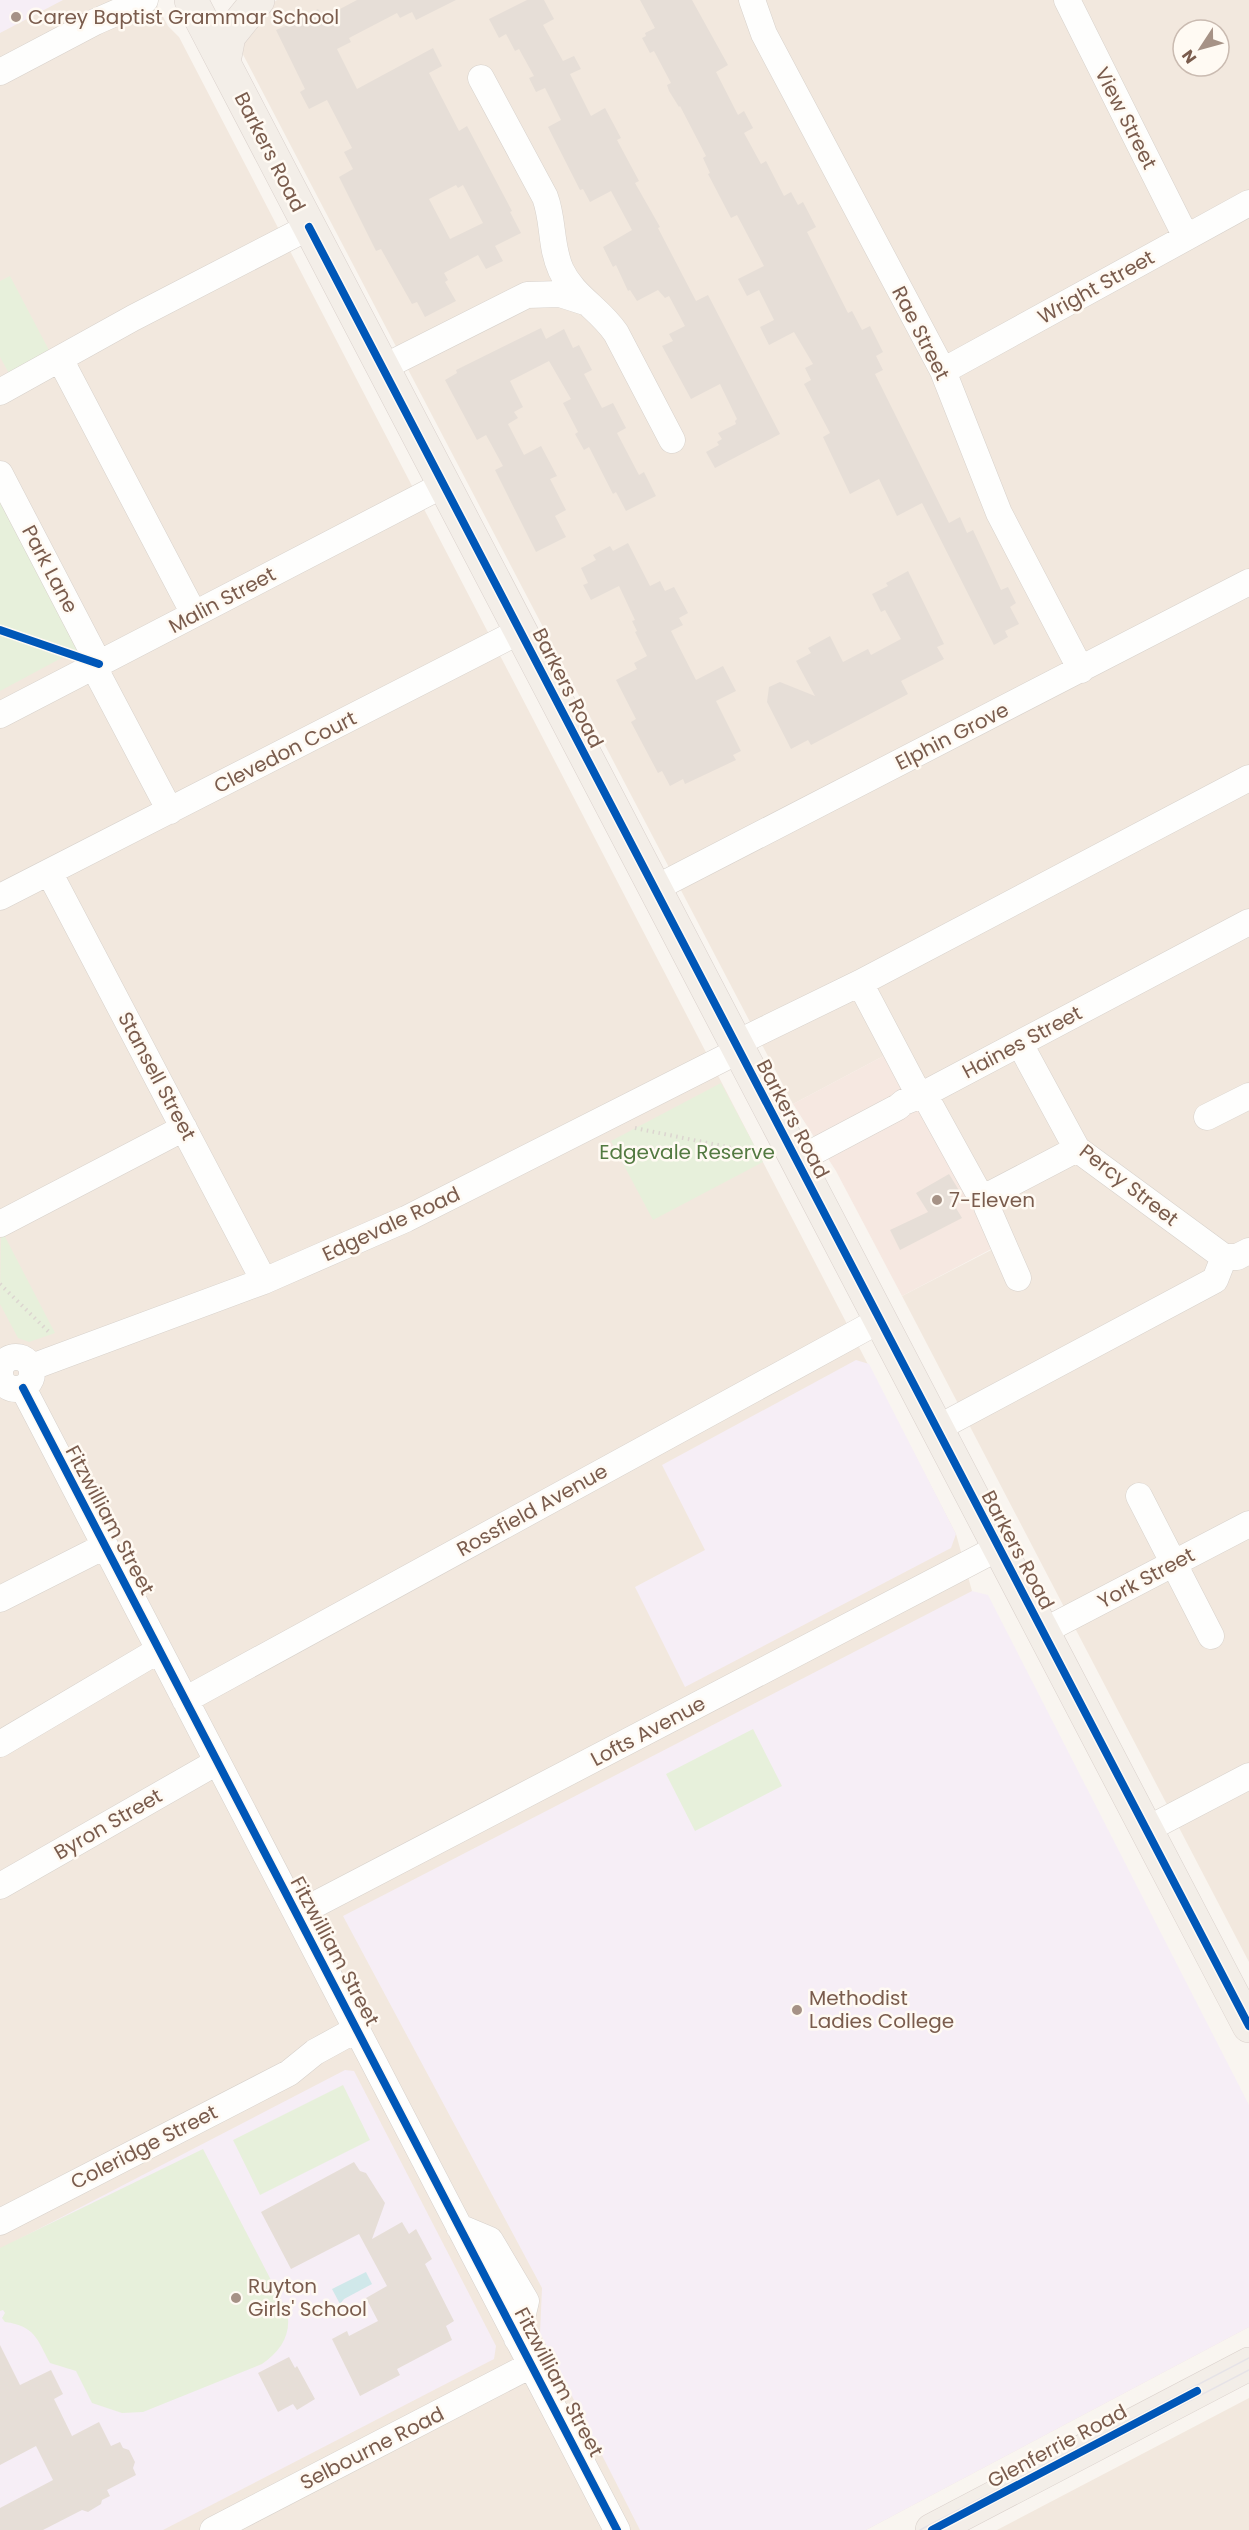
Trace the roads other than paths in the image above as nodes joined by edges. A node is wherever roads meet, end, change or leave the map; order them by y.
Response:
1 (145, 0) edge
2 (191, 0) edge
3 (258, 0) edge
4 (752, 0) edge
5 (1067, 0) edge
6 (224, 62) junction
7 (0, 72) edge
8 (481, 78) dead end
9 (1249, 203) edge
10 (309, 226) junction
11 (553, 237) junction
12 (1186, 237) junction
13 (518, 298) junction
14 (591, 306) junction
15 (60, 359) junction
16 (382, 368) junction
17 (943, 371) junction
18 (0, 392) edge
19 (672, 440) dead end
20 (0, 474) edge
21 (443, 484) junction
22 (1249, 582) edge
23 (194, 614) junction
24 (520, 631) junction
25 (97, 665) junction
26 (1081, 670) junction
27 (0, 715) edge
28 (1249, 778) edge
29 (170, 812) junction
30 (49, 872) junction
31 (654, 889) junction
32 (0, 897) edge
33 (1249, 922) edge
34 (860, 983) junction
35 (1020, 1044) junction
36 (737, 1047) junction
37 (922, 1094) junction
38 (1249, 1096) edge
39 (1207, 1117) dead end
40 (184, 1128) junction
41 (1077, 1149) junction
42 (796, 1161) junction
43 (989, 1195) junction
44 (0, 1224) edge
45 (1249, 1251) edge
46 (1224, 1257) junction
47 (1018, 1278) dead end
48 (264, 1281) junction
49 (880, 1320) junction
50 (11, 1369) edge
51 (936, 1429) junction
52 (1139, 1496) dead end
53 (1249, 1524) edge
54 (105, 1546) junction
55 (998, 1548) junction
56 (1173, 1563) junction
57 (0, 1599) edge
58 (1042, 1632) junction
59 (1211, 1636) dead end
60 (159, 1650) junction
61 (185, 1700) junction
62 (0, 1744) edge
63 (217, 1762) junction
64 (1249, 1776) edge
65 (1146, 1830) junction
66 (0, 1886) edge
67 (297, 1914) junction
68 (1249, 2026) edge
69 (360, 2036) junction
70 (0, 2222) edge
71 (1249, 2364) edge
72 (531, 2365) junction
73 (213, 2530) edge
74 (617, 2530) edge
75 (932, 2530) edge

1 - 7 street
2 - 6 main road, Barkers Road
3 - 6 main road
4 - 17 street, Rae Street
5 - 12 street, View Street
6 - 10 main road, Barkers Road
8 - 11 street
9 - 12 street, Wright Street
10 - 15 street
10 - 16 main road, Barkers Road
11 - 13 street
11 - 14 street
12 - 17 street, Wright Street
13 - 14 street
13 - 16 street
14 - 19 street
15 - 18 street
15 - 23 street
16 - 21 main road, Barkers Road
17 - 26 street, Rae Street
20 - 25 street, Park Lane
21 - 23 street, Malin Street
21 - 24 main road, Barkers Road
22 - 26 street, Elphin Grove
23 - 25 street, Malin Street
24 - 29 street, Clevedon Court
24 - 31 main road, Barkers Road
25 - 27 street, Malin Street
25 - 29 street, Park Lane
26 - 31 street, Elphin Grove
28 - 34 street, Edgevale Road
29 - 30 street, Clevedon Court
30 - 32 street, Clevedon Court
30 - 40 street, Stansell Street
31 - 36 main road, Barkers Road
33 - 35 street, Haines Street
34 - 36 street, Edgevale Road
34 - 37 street
35 - 37 street, Haines Street
35 - 41 street, Percy Street
36 - 42 main road, Barkers Road
36 - 48 street, Edgevale Road
37 - 42 street, Haines Street
37 - 43 street
38 - 39 street
40 - 44 street
40 - 48 street, Stansell Street
41 - 43 street
41 - 46 street, Percy Street
42 - 49 main road, Barkers Road
43 - 47 street
45 - 46 street
46 - 51 street
48 - 50 street, Edgevale Road
49 - 51 main road, Barkers Road
49 - 61 street, Rossfield Avenue
50 - 54 street, Fitzwilliam Street
51 - 55 main road, Barkers Road
52 - 56 street
53 - 56 street, York Street
54 - 57 street
54 - 60 street, Fitzwilliam Street
55 - 58 main road, Barkers Road
55 - 67 street, Lofts Avenue
56 - 58 street, York Street
56 - 59 street
58 - 65 main road, Barkers Road
60 - 61 street, Fitzwilliam Street
60 - 62 street
61 - 63 street, Fitzwilliam Street
63 - 66 street, Byron Street
63 - 67 street, Fitzwilliam Street
64 - 65 street
65 - 68 main road, Barkers Road
67 - 69 street, Fitzwilliam Street
69 - 70 street, Coleridge Street
69 - 72 street, Fitzwilliam Street
71 - 75 main road, Glenferrie Road
72 - 73 street, Selbourne Road
72 - 74 street, Fitzwilliam Street

